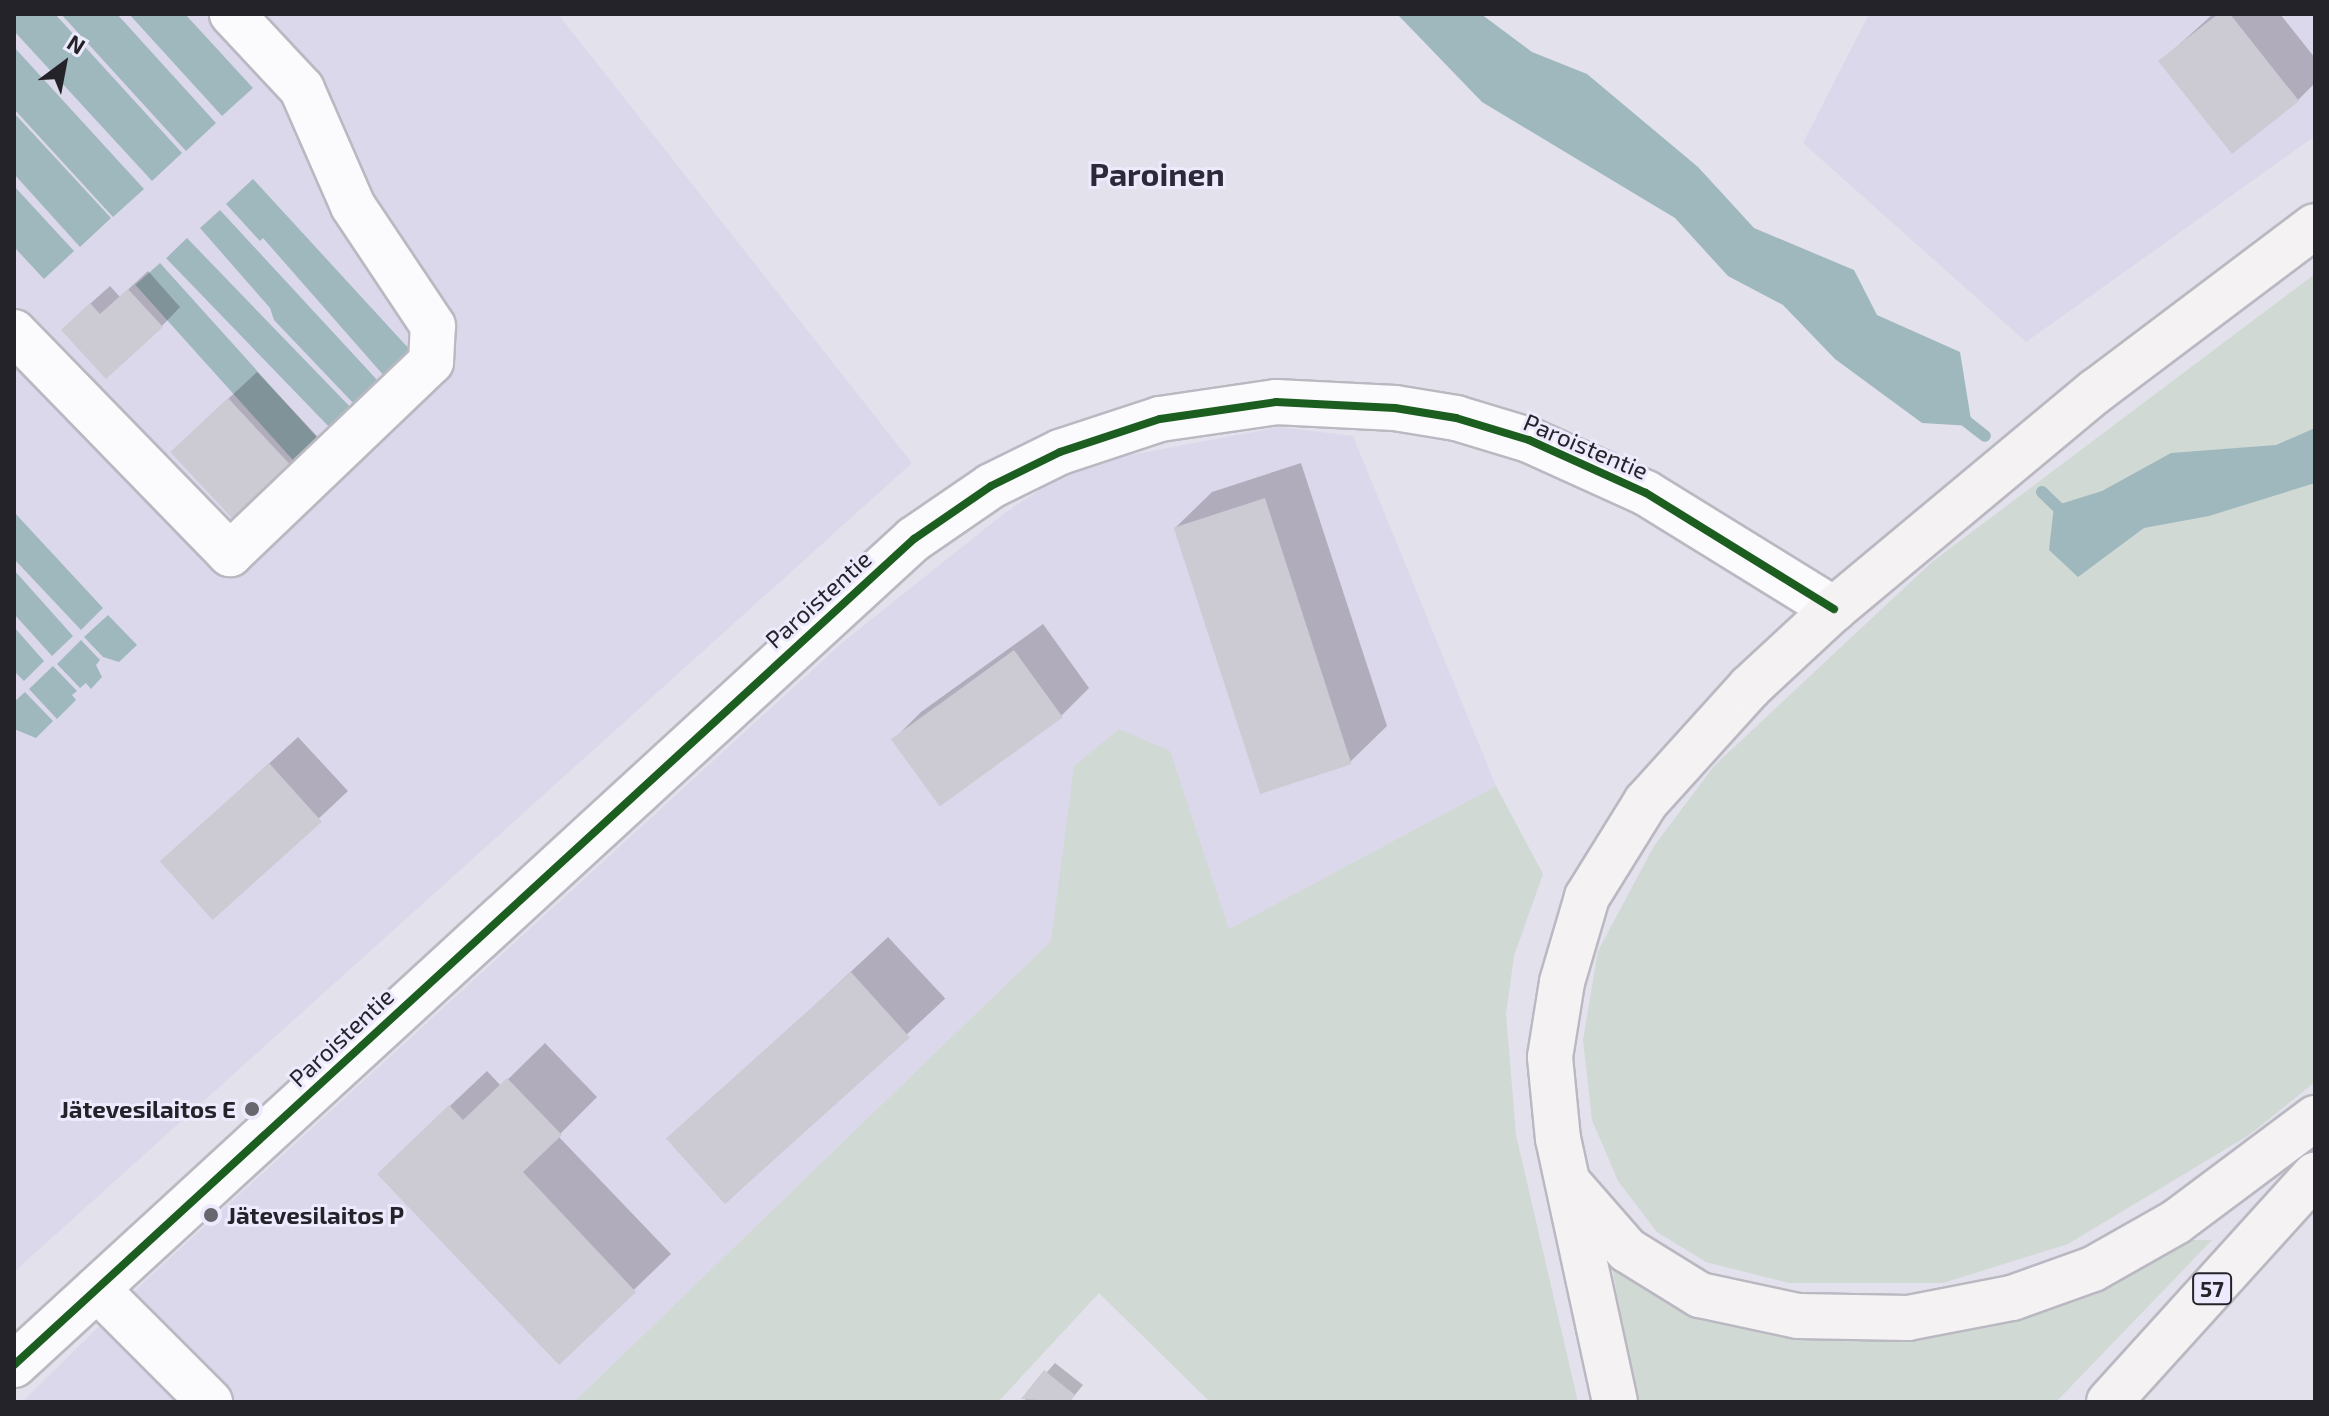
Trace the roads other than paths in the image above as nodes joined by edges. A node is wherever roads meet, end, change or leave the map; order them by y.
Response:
1 (232, 14) edge
2 (2315, 226) edge
3 (14, 332) edge
4 (1834, 609) junction
5 (2315, 1118) edge
6 (2315, 1175) edge
7 (1568, 1182) junction
8 (97, 1289) junction
9 (14, 1365) edge
10 (210, 1402) edge
11 (1615, 1402) edge
12 (2109, 1402) edge

1 - 3 street
2 - 4 main road
4 - 7 main road
4 - 8 street, Paroistentie
5 - 7 main road
6 - 12 main road, 57
7 - 11 main road
8 - 9 street, Paroistentie
8 - 10 street

